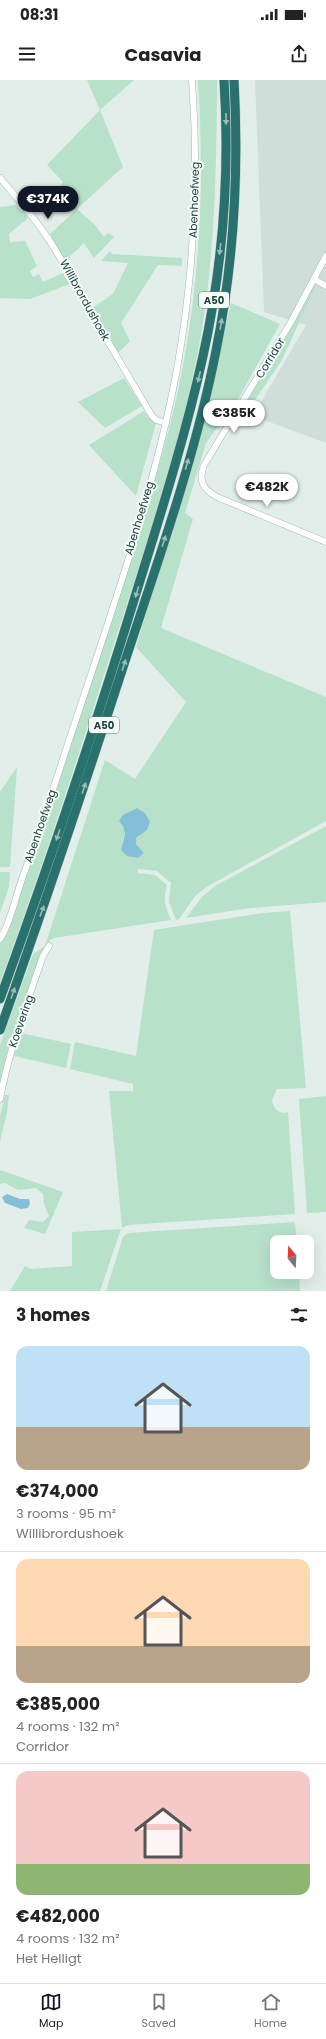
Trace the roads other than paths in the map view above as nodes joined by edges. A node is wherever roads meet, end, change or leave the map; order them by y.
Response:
1 (192, 80) edge
2 (224, 80) edge
3 (234, 80) edge
4 (0, 178) edge
5 (326, 256) edge
6 (314, 279) junction
7 (326, 286) edge
8 (166, 423) junction
9 (326, 542) edge
10 (0, 939) edge
11 (49, 946) dead end
12 (0, 999) edge
13 (0, 1030) edge
14 (0, 1099) edge

1 - 8 street, Abenhoefweg
2 -> 12 highway, A50
13 -> 3 highway, A50
4 - 8 street, Willibrordushoek
5 - 6 street, Corridor
6 - 7 street
6 - 9 street, Corridor
8 - 10 street, Abenhoefweg
11 - 14 street, Koevering

